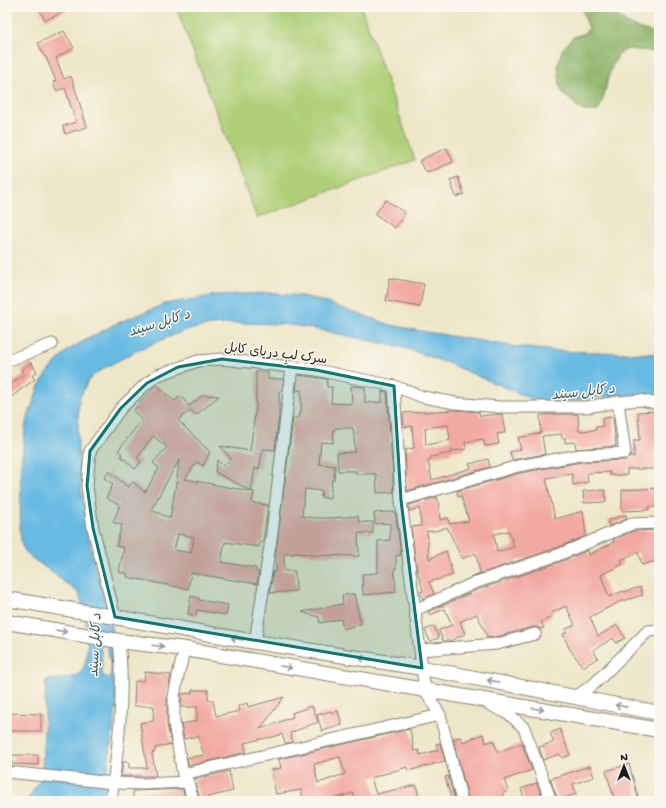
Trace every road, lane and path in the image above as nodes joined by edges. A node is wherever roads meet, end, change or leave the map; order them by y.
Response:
1 (52, 344) dead end
2 (7, 361) edge
3 (292, 367) junction
4 (394, 386) junction
5 (618, 402) junction
6 (659, 404) edge
7 (401, 500) junction
8 (659, 523) edge
9 (7, 599) edge
10 (415, 610) junction
11 (114, 616) junction
12 (7, 622) edge
13 (659, 630) edge
14 (535, 634) dead end
15 (118, 640) junction
16 (255, 642) junction
17 (185, 649) junction
18 (421, 650) junction
19 (422, 668) junction
20 (425, 691) junction
21 (575, 697) junction
22 (480, 699) junction
23 (659, 713) edge
24 (440, 715) junction
25 (659, 730) edge
26 (7, 772) edge
27 (185, 778) junction
28 (110, 782) junction
29 (111, 801) edge
30 (193, 801) edge
31 (462, 801) edge
32 (551, 801) edge

1 - 2 street
3 - 4 street, سرک لبِ دریای کابل
3 - 11 street, سرک لبِ دریای کابل
3 - 16 street
4 - 5 street, سرک لبِ دریای کابل
4 - 7 street
5 - 6 street, سرک لبِ دریای کابل
5 - 7 street
7 - 10 street
8 - 10 street
9 - 11 main road
10 - 18 street
16 -> 11 main road
12 -> 15 main road
13 - 21 street
14 - 18 street
15 -> 17 main road
15 - 28 street
19 -> 16 main road
17 -> 20 main road
17 - 27 street
18 - 19 street
19 - 20 street
21 -> 19 main road
20 - 22 main road
20 - 24 street
23 -> 21 main road
22 -> 25 main road
22 - 32 street
24 - 27 street
24 - 31 street
26 - 28 street
27 - 28 street
27 - 30 street
28 - 29 street

